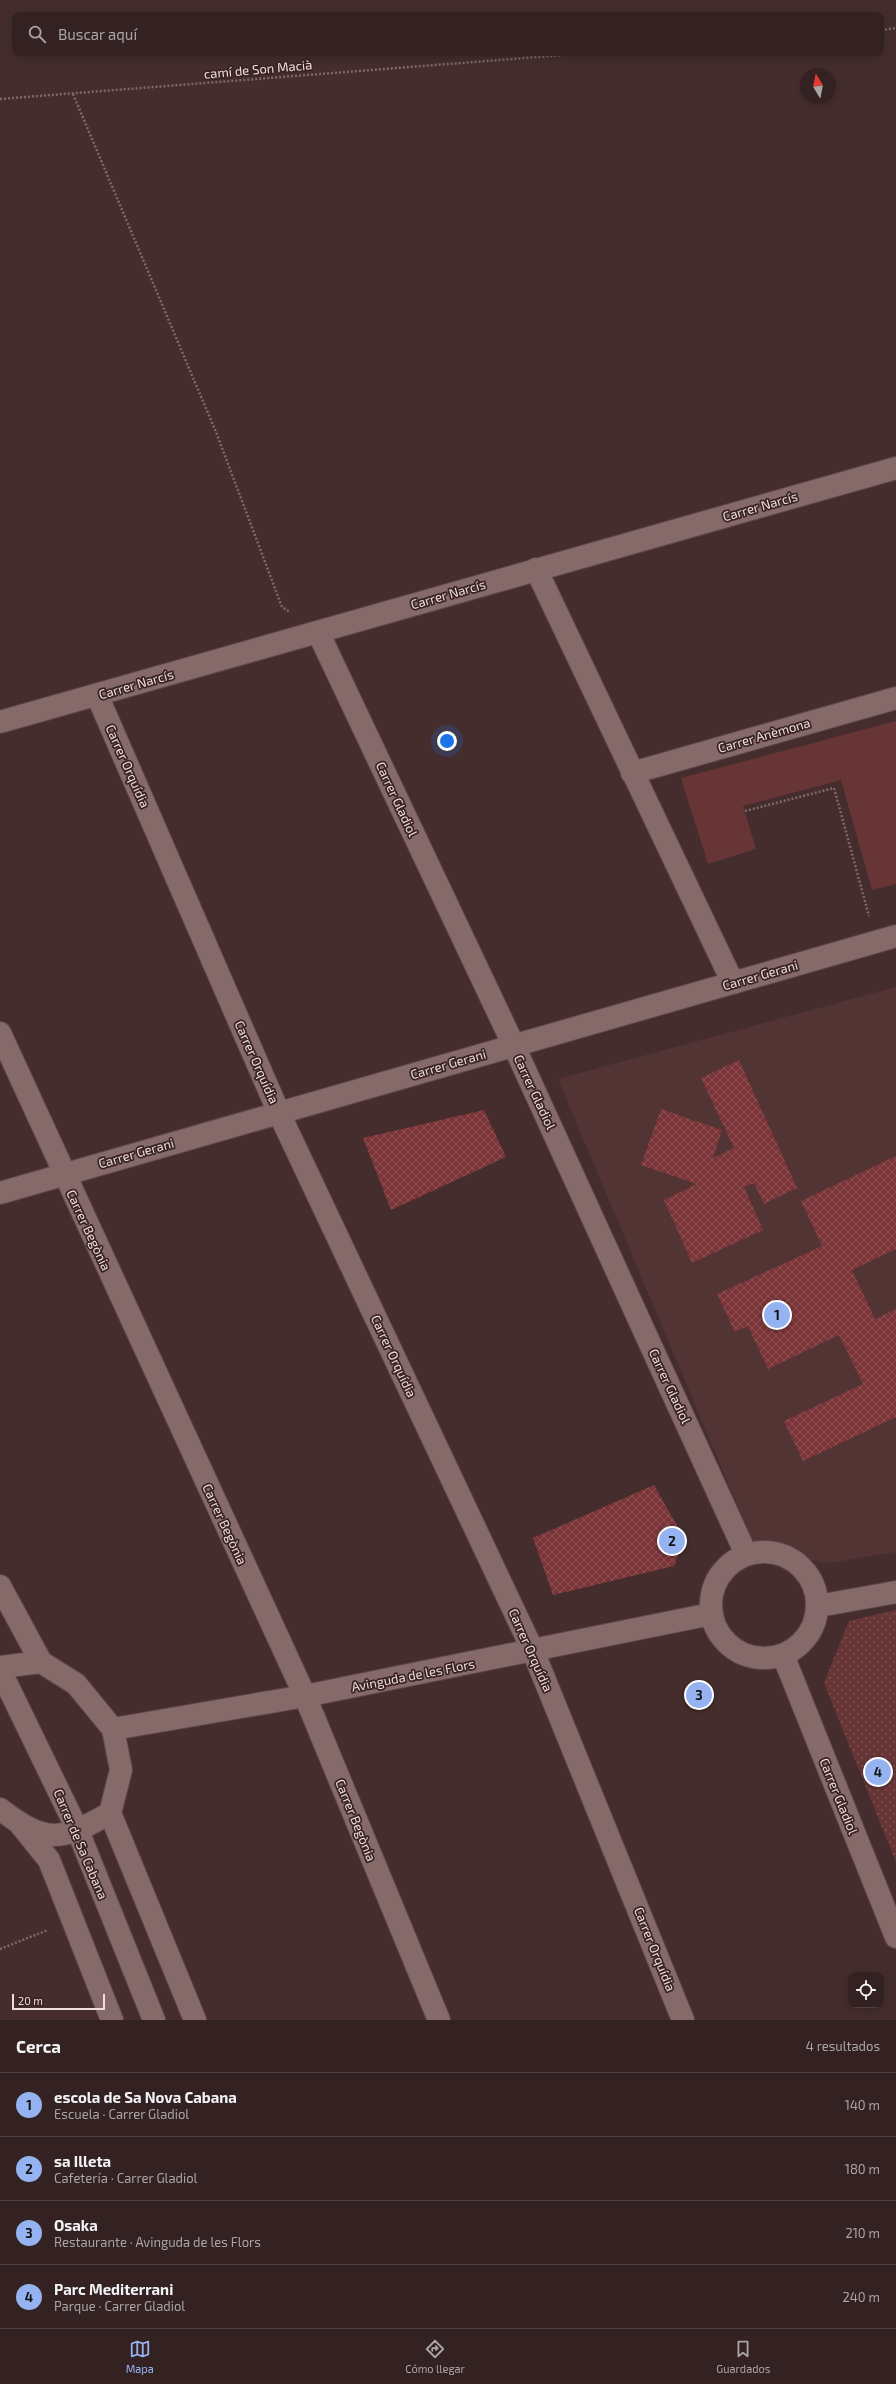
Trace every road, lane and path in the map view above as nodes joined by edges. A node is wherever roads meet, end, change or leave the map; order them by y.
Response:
1 (896, 28) edge
2 (884, 30) edge
3 (551, 56) edge
4 (74, 94) junction
5 (0, 99) edge
6 (896, 468) edge
7 (536, 569) junction
8 (318, 632) junction
9 (97, 695) junction
10 (896, 698) edge
11 (0, 722) edge
12 (632, 773) junction
13 (745, 811) dead end
14 (886, 939) edge
15 (733, 983) junction
16 (0, 1033) edge
17 (514, 1046) junction
18 (279, 1113) junction
19 (64, 1174) junction
20 (0, 1192) edge
21 (746, 1554) junction
22 (0, 1586) edge
23 (896, 1592) edge
24 (818, 1606) junction
25 (711, 1614) junction
26 (533, 1651) junction
27 (783, 1655) junction
28 (41, 1662) junction
29 (0, 1667) edge
30 (0, 1670) edge
31 (305, 1696) junction
32 (113, 1729) junction
33 (0, 1809) edge
34 (110, 1813) junction
35 (20, 1824) junction
36 (78, 1832) junction
37 (73, 1920) junction
38 (896, 1937) edge
39 (0, 1948) edge
40 (112, 2020) edge
41 (154, 2020) edge
42 (195, 2020) edge
43 (439, 2020) edge
44 (683, 2020) edge

1 - 2 path
3 - 4 path, camí de Son Macià
4 - 5 path, camí de Son Macià
4 - 8 path
6 - 7 street, Carrer Narcís
7 - 8 street, Carrer Narcís
7 - 12 street
8 - 9 street, Carrer Narcís
8 - 17 street, Carrer Gladiol
9 - 11 street, Carrer Narcís
9 - 18 street, Carrer Orquídia
10 - 12 street, Carrer Anèmona
12 - 15 street
13 - 14 path
14 - 15 street, Carrer Gerani
15 - 17 street, Carrer Gerani
16 - 19 street, Carrer Begònia
17 - 18 street, Carrer Gerani
17 - 21 street, Carrer Gladiol
18 - 19 street, Carrer Gerani
18 - 26 street, Carrer Orquídia
19 - 20 street, Carrer Gerani
19 - 31 street, Carrer Begònia
21 - 24 street
21 - 25 street
22 - 28 street
23 - 24 street
24 - 27 street
25 - 26 street, Avinguda de les Flors
25 - 27 street
26 - 31 street, Avinguda de les Flors
26 - 44 street, Carrer Orquídia
27 - 38 street, Carrer Gladiol
28 - 29 street
28 - 32 street
30 - 36 street, Carrer de Sa Cabana
31 - 32 street, Avinguda de les Flors
31 - 43 street, Carrer Begònia
32 - 34 street
33 - 35 street
34 - 36 street
34 - 42 street
35 - 36 street
35 - 37 street
36 - 41 street, Carrer de Sa Cabana
37 - 39 path
37 - 40 street

